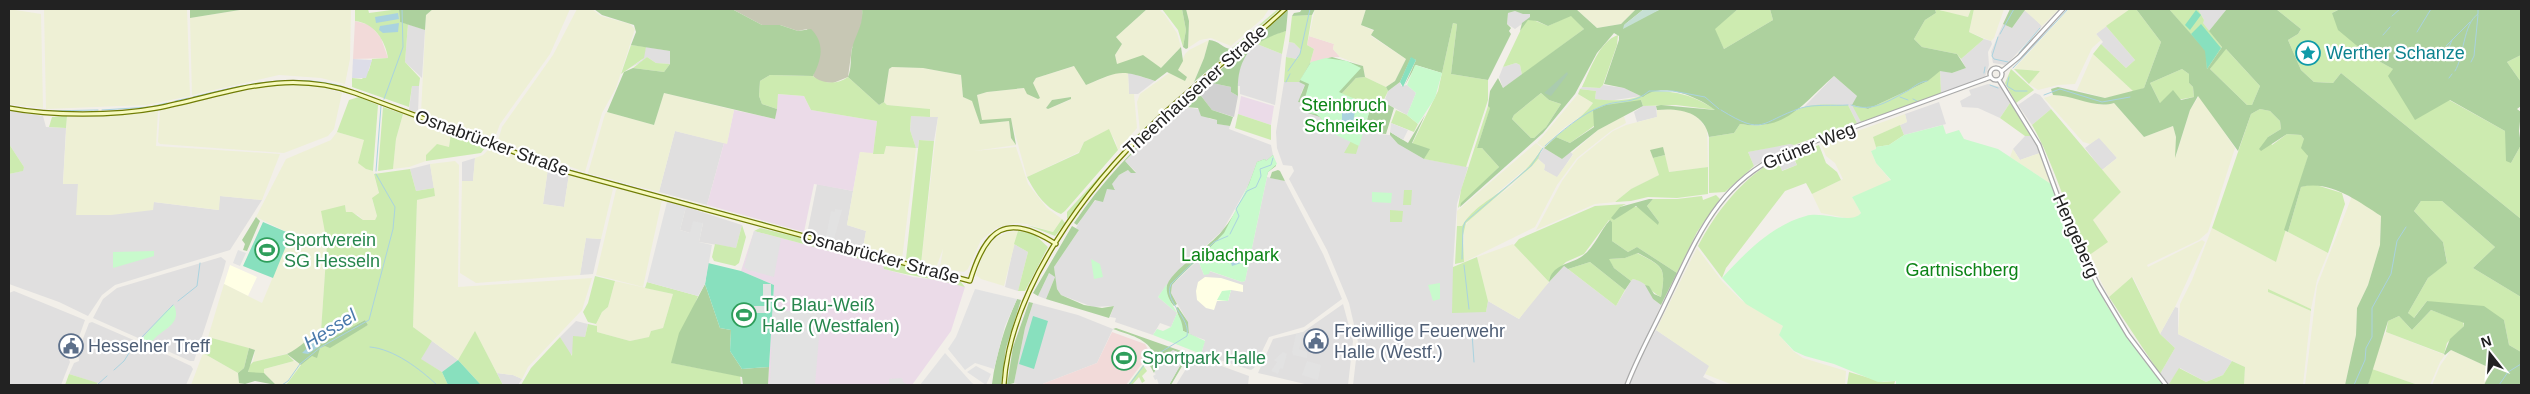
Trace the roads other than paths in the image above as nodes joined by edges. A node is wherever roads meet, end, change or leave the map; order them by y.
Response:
1 (1284, 9) edge
2 (2063, 9) edge
3 (2002, 71) junction
4 (1991, 77) junction
5 (1999, 80) junction
6 (9, 108) edge
7 (1056, 244) junction
8 (1004, 385) edge
9 (1627, 385) edge
10 (2166, 385) edge

1 - 7 main road, Theenhausener Straße
2 - 3 street, Grüner Weg
3 - 4 street, Grüner Weg
3 - 5 street
4 - 5 street
4 - 9 street, Grüner Weg
5 - 10 street, Hengeberg
6 - 7 main road, Osnabrücker Straße
7 - 8 main road, Theenhausener Straße

